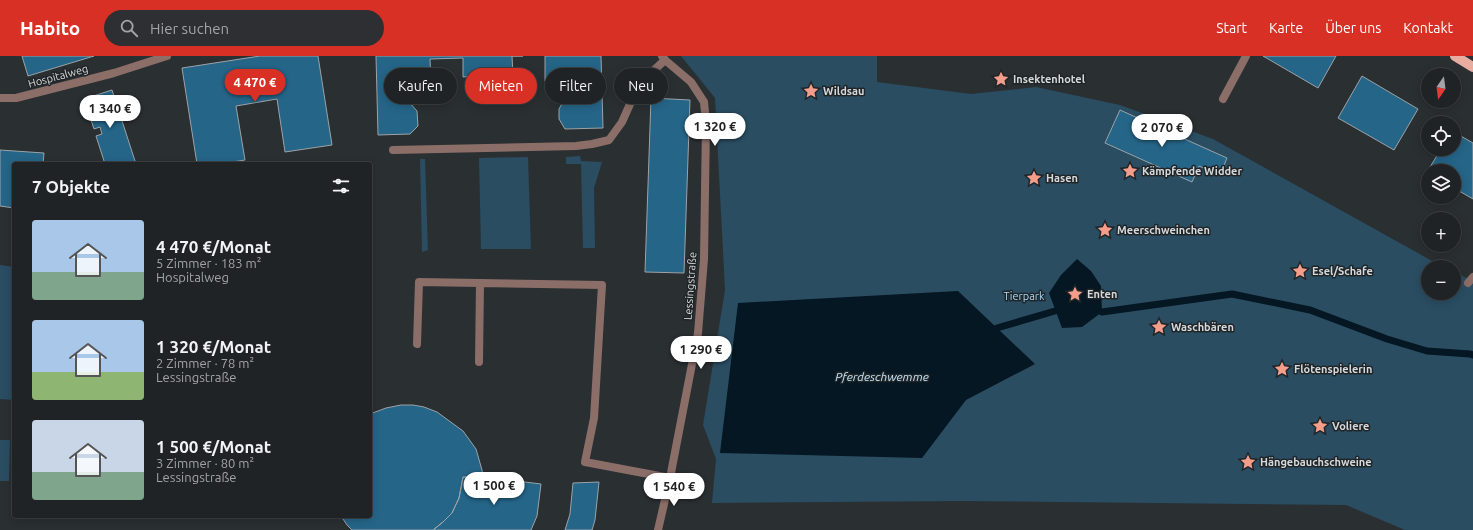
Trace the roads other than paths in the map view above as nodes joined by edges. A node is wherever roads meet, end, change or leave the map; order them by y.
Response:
1 (167, 56) edge
2 (1246, 56) edge
3 (1455, 56) edge
4 (663, 58) edge
5 (1473, 67) edge
6 (0, 98) edge
7 (1223, 99) dead end
8 (393, 150) dead end
9 (480, 282) junction
10 (417, 344) dead end
11 (479, 362) dead end
12 (670, 478) junction
13 (658, 530) edge

1 - 6 street, Hospitalweg
2 - 7 street
3 - 5 main road
4 - 8 street
4 - 12 street, Lessingstraße
9 - 10 street
9 - 11 street
9 - 12 street
12 - 13 street, Lessingstraße

